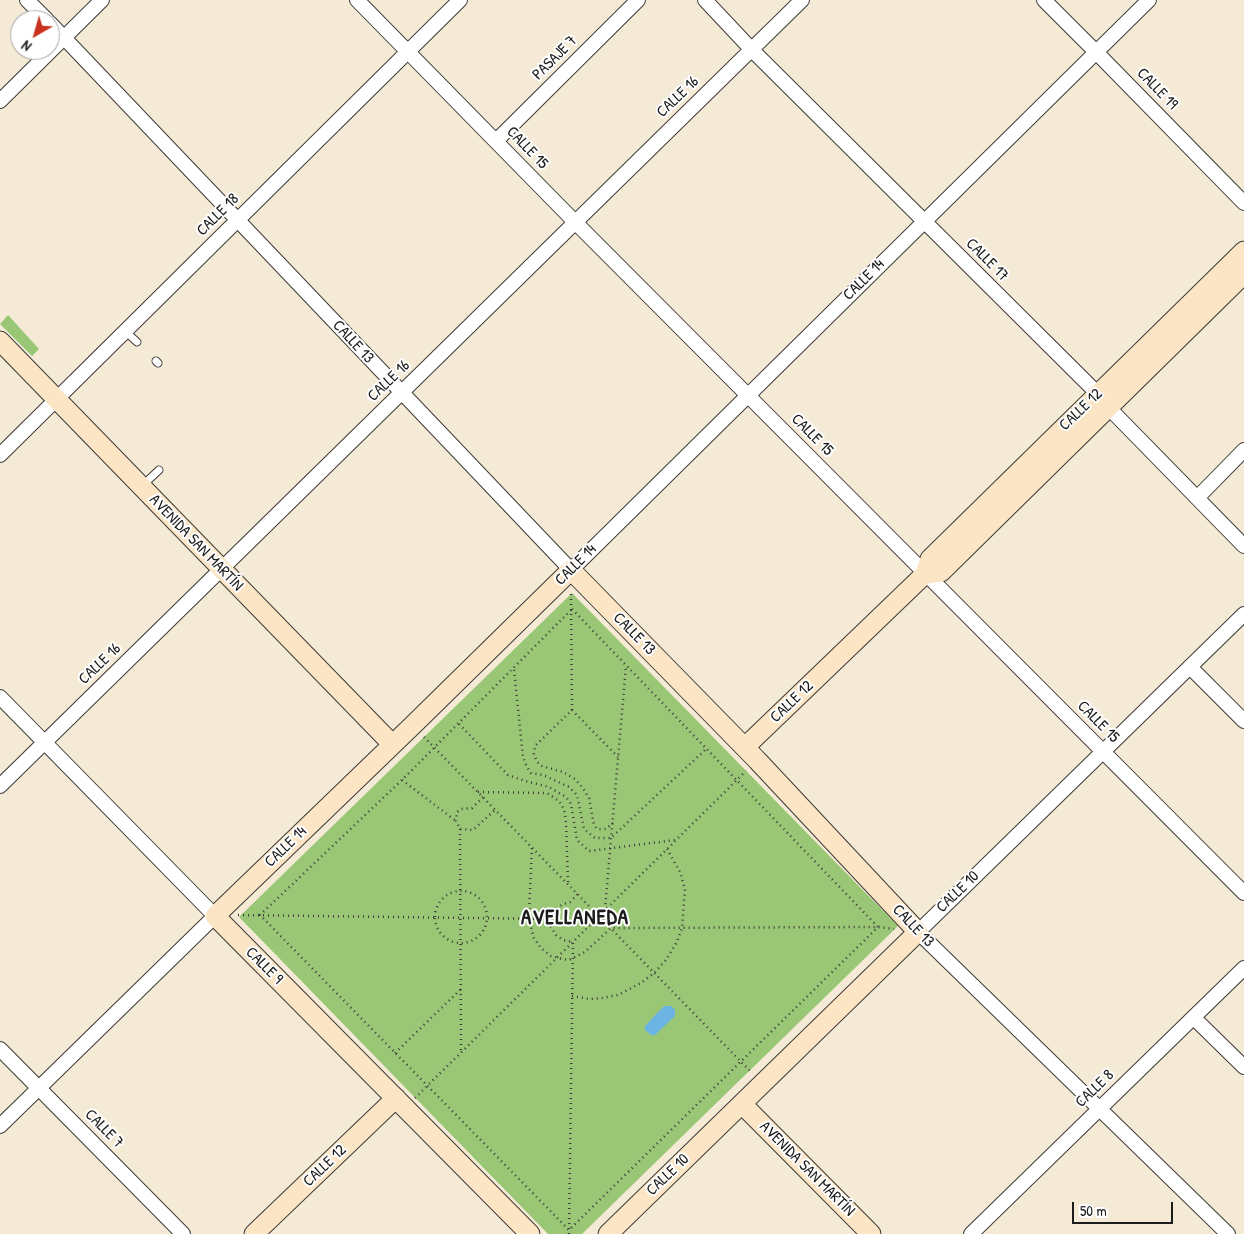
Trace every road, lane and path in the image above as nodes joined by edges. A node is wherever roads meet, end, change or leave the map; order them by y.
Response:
1 (27, 0) edge
2 (102, 0) edge
3 (357, 0) edge
4 (460, 0) edge
5 (638, 0) edge
6 (705, 0) edge
7 (802, 0) edge
8 (1044, 0) edge
9 (1149, 0) edge
10 (37, 10) edge
11 (60, 34) edge
12 (64, 38) junction
13 (752, 50) junction
14 (409, 51) junction
15 (1096, 52) junction
16 (0, 101) edge
17 (496, 141) junction
18 (1244, 203) edge
19 (237, 220) junction
20 (924, 222) junction
21 (576, 223) junction
22 (1244, 251) edge
23 (1244, 274) edge
24 (125, 331) junction
25 (0, 341) edge
26 (136, 342) dead end
27 (401, 394) junction
28 (748, 395) junction
29 (56, 399) junction
30 (1103, 400) junction
31 (1244, 450) edge
32 (0, 455) edge
33 (159, 470) dead end
34 (141, 486) junction
35 (1198, 497) junction
36 (1244, 546) edge
37 (222, 569) junction
38 (570, 570) junction
39 (925, 574) junction
40 (572, 609) junction
41 (1244, 614) edge
42 (626, 666) junction
43 (1190, 667) junction
44 (514, 669) junction
45 (0, 697) edge
46 (572, 710) junction
47 (1244, 721) edge
48 (459, 724) junction
49 (413, 725) junction
50 (45, 743) junction
51 (392, 744) junction
52 (434, 748) junction
53 (706, 748) junction
54 (1103, 752) junction
55 (751, 753) junction
56 (618, 758) junction
57 (402, 780) junction
58 (736, 780) junction
59 (0, 786) edge
60 (478, 792) junction
61 (483, 797) junction
62 (495, 810) junction
63 (456, 821) junction
64 (613, 823) junction
65 (460, 828) junction
66 (611, 838) junction
67 (676, 840) junction
68 (532, 848) junction
69 (610, 849) junction
70 (667, 849) junction
71 (568, 884) junction
72 (460, 891) junction
73 (1244, 893) edge
74 (578, 894) junction
75 (605, 910) junction
76 (260, 915) junction
77 (215, 916) junction
78 (599, 916) junction
79 (435, 918) junction
80 (460, 918) junction
81 (487, 918) junction
82 (530, 918) junction
83 (551, 919) junction
84 (878, 927) junction
85 (611, 928) junction
86 (682, 928) junction
87 (918, 932) junction
88 (573, 942) junction
89 (461, 943) junction
90 (557, 957) junction
91 (573, 958) junction
92 (1244, 968) edge
93 (654, 973) junction
94 (461, 989) junction
95 (572, 996) junction
96 (1194, 1018) junction
97 (0, 1049) edge
98 (461, 1052) junction
99 (395, 1053) junction
100 (741, 1062) junction
101 (1244, 1067) edge
102 (762, 1083) junction
103 (427, 1086) junction
104 (38, 1089) junction
105 (400, 1103) junction
106 (742, 1104) junction
107 (1099, 1109) junction
108 (0, 1126) edge
109 (569, 1230) junction
110 (183, 1234) edge
111 (254, 1234) edge
112 (530, 1234) edge
113 (569, 1234) edge
114 (608, 1234) edge
115 (871, 1234) edge
116 (971, 1234) edge
117 (1228, 1234) edge

1 - 10 street
2 - 12 street
3 - 14 street, CALLE 15
4 - 14 street, CALLE 18
5 - 17 street, PASAJE 7
6 - 13 street, CALLE 17
7 - 13 street, CALLE 16
8 - 15 street, CALLE 19
9 - 15 street, CALLE 14
11 - 12 street, CALLE 13
12 - 16 street
12 - 19 street, CALLE 13
13 - 20 street, CALLE 17
13 - 21 street, CALLE 16
14 - 17 street, CALLE 15
14 - 19 street, CALLE 18
15 - 18 street, CALLE 19
15 - 20 street, CALLE 14
17 - 21 street, CALLE 15
19 - 24 street, CALLE 18
19 - 27 street, CALLE 13
20 - 28 street, CALLE 14
20 - 30 street, CALLE 17
21 - 27 street, CALLE 16
21 - 28 street, CALLE 15
22 - 30 street, CALLE 12
23 - 30 street, CALLE 12
24 - 26 lane
24 - 29 street, CALLE 18
25 - 29 street, AVENIDA SAN MARTÍN
27 - 37 street, CALLE 16
27 - 38 street, CALLE 13
28 - 38 street, CALLE 14
28 - 39 street, CALLE 15
29 - 32 street, CALLE 18
29 - 34 street, AVENIDA SAN MARTÍN
30 - 35 street, CALLE 17
30 - 39 street, CALLE 12
31 - 35 street
33 - 34 lane
34 - 37 street, AVENIDA SAN MARTÍN
35 - 36 street, CALLE 17
37 - 50 street, CALLE 16
37 - 51 street, AVENIDA SAN MARTÍN
38 - 40 path
38 - 49 street, CALLE 14
38 - 55 street, CALLE 13
39 - 54 street, CALLE 15
39 - 55 street, CALLE 12
40 - 42 path
40 - 44 path
40 - 46 path
41 - 43 street, CALLE 10
42 - 53 path
42 - 56 path
43 - 47 street
43 - 54 street, CALLE 10
44 - 48 path
44 - 66 path
45 - 50 street, CALLE 9
46 - 56 path
46 - 64 path
48 - 52 path
48 - 69 path
49 - 51 street, CALLE 14
49 - 52 path
50 - 59 street, CALLE 16
50 - 77 street, CALLE 9
51 - 77 street, CALLE 14
52 - 57 path
52 - 60 path
53 - 58 path
53 - 66 path
54 - 73 street, CALLE 15
54 - 87 street, CALLE 10
55 - 58 path
55 - 87 street, CALLE 13
56 - 64 path
57 - 63 path
57 - 76 path
58 - 67 path
58 - 84 path
60 - 61 path
60 - 71 path
61 - 62 path
61 - 63 path
62 - 65 path
62 - 68 path
63 - 65 path
64 - 66 path
65 - 72 path
66 - 69 path
67 - 69 path
67 - 70 path
68 - 71 path
68 - 82 path
69 - 75 path
70 - 75 path
70 - 86 path
71 - 74 path
72 - 79 path
72 - 80 path
72 - 81 path
74 - 78 path
74 - 83 path
75 - 78 path
76 - 77 path
76 - 79 path
76 - 99 path
77 - 104 street, CALLE 14
77 - 105 street, CALLE 9
78 - 85 path
78 - 88 path
79 - 80 path
79 - 89 path
80 - 81 path
80 - 89 path
81 - 82 path
81 - 89 path
82 - 83 path
82 - 90 path
83 - 88 path
84 - 86 path
84 - 87 path
84 - 100 path
85 - 86 path
85 - 91 path
85 - 93 path
86 - 93 path
87 - 102 street, CALLE 10
87 - 107 street, CALLE 13
88 - 90 path
88 - 91 path
89 - 94 path
90 - 91 path
90 - 98 path
91 - 95 path
92 - 96 street, CALLE 8
93 - 95 path
93 - 100 path
94 - 98 path
94 - 99 path
95 - 109 path
96 - 101 street
96 - 107 street, CALLE 8
97 - 104 street, CALLE 7
98 - 103 path
99 - 103 path
100 - 102 path
100 - 109 path
102 - 106 street, CALLE 10
103 - 105 path
103 - 109 path
104 - 108 street, CALLE 14
104 - 110 street, CALLE 7
105 - 111 street, CALLE 12
105 - 112 street, CALLE 9
106 - 114 street, CALLE 10
106 - 115 street, AVENIDA SAN MARTÍN
107 - 116 street, CALLE 8
107 - 117 street, CALLE 13
109 - 113 path

